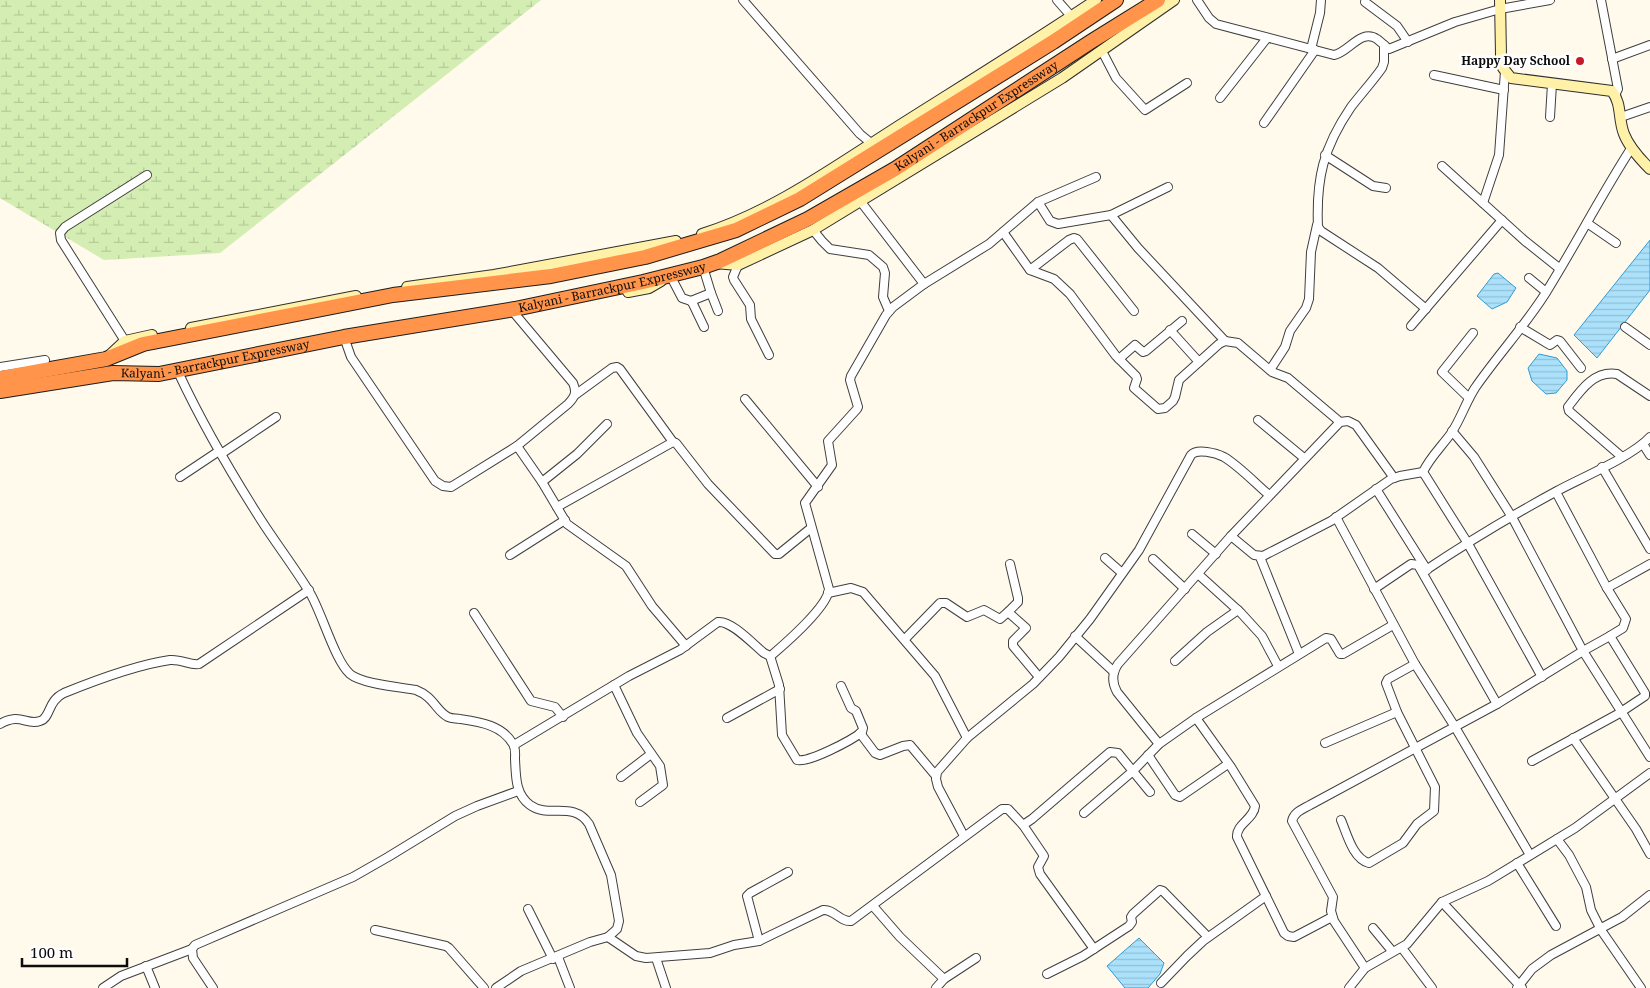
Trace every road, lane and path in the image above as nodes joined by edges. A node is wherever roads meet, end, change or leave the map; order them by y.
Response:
1 (743, 0) edge
2 (1057, 0) edge
3 (1096, 0) edge
4 (1116, 0) edge
5 (1158, 0) edge
6 (1174, 0) edge
7 (1197, 0) edge
8 (1321, 0) edge
9 (1550, 0) edge
10 (1600, 0) edge
11 (1365, 2) dead end
12 (1500, 4) edge
13 (1071, 16) junction
14 (1267, 38) junction
15 (1408, 42) junction
16 (1384, 45) junction
17 (1650, 46) edge
18 (1313, 50) junction
19 (1102, 52) junction
20 (1612, 59) junction
21 (1505, 71) junction
22 (1434, 75) dead end
23 (1187, 83) dead end
24 (1552, 84) junction
25 (1504, 90) junction
26 (1615, 96) junction
27 (1220, 98) dead end
28 (1650, 107) edge
29 (1550, 117) dead end
30 (1621, 117) junction
31 (1264, 123) dead end
32 (871, 143) junction
33 (1632, 147) junction
34 (1325, 155) junction
35 (1442, 166) dead end
36 (1650, 169) edge
37 (147, 175) dead end
38 (1096, 177) dead end
39 (1168, 187) dead end
40 (1386, 188) dead end
41 (861, 202) junction
42 (1038, 202) junction
43 (1483, 203) junction
44 (1111, 215) junction
45 (1502, 220) junction
46 (1587, 223) junction
47 (1317, 226) junction
48 (813, 230) junction
49 (1003, 232) junction
50 (1616, 243) dead end
51 (708, 265) junction
52 (738, 265) junction
53 (1560, 268) junction
54 (1030, 270) junction
55 (670, 275) junction
56 (1529, 278) dead end
57 (924, 284) junction
58 (1546, 292) junction
59 (711, 293) junction
60 (690, 301) junction
61 (327, 304) junction
62 (1426, 309) junction
63 (515, 311) junction
64 (718, 311) dead end
65 (889, 311) junction
66 (1134, 311) dead end
67 (1182, 321) dead end
68 (1411, 326) dead end
69 (704, 327) dead end
70 (1520, 327) junction
71 (1625, 327) dead end
72 (1170, 330) junction
73 (1474, 333) dead end
74 (345, 339) junction
75 (125, 341) junction
76 (1225, 341) junction
77 (1650, 346) edge
78 (769, 355) dead end
79 (106, 359) junction
80 (1119, 359) junction
81 (45, 360) dead end
82 (1199, 362) junction
83 (0, 367) edge
84 (1581, 368) dead end
85 (1270, 370) junction
86 (113, 373) junction
87 (179, 374) junction
88 (0, 378) edge
89 (0, 391) edge
90 (575, 395) junction
91 (1650, 396) edge
92 (1469, 398) junction
93 (745, 399) dead end
94 (276, 417) dead end
95 (1258, 420) dead end
96 (1340, 422) junction
97 (607, 424) dead end
98 (1452, 431) junction
99 (1650, 437) edge
100 (674, 442) junction
101 (1642, 444) junction
102 (517, 446) junction
103 (220, 452) junction
104 (1650, 455) edge
105 (1622, 457) junction
106 (1304, 458) junction
107 (1602, 468) junction
108 (1424, 472) junction
109 (180, 476) dead end
110 (1394, 478) junction
111 (542, 482) junction
112 (818, 487) junction
113 (1376, 490) junction
114 (1556, 492) junction
115 (1269, 495) junction
116 (557, 507) junction
117 (1336, 517) junction
118 (1512, 517) junction
119 (565, 520) junction
120 (811, 528) junction
121 (1192, 534) dead end
122 (1231, 536) junction
123 (1467, 542) junction
124 (1650, 549) edge
125 (510, 554) dead end
126 (1216, 554) junction
127 (1260, 557) junction
128 (1105, 558) dead end
129 (1154, 559) dead end
130 (1010, 564) dead end
131 (1650, 564) edge
132 (1425, 571) junction
133 (1122, 573) junction
134 (1198, 574) junction
135 (1607, 588) junction
136 (1185, 589) junction
137 (1374, 589) junction
138 (309, 590) junction
139 (828, 593) junction
140 (1238, 610) junction
141 (1008, 612) junction
142 (474, 613) dead end
143 (1393, 625) junction
144 (1075, 636) junction
145 (1610, 636) junction
146 (905, 639) junction
147 (686, 646) junction
148 (1583, 651) junction
149 (1299, 654) junction
150 (770, 656) junction
151 (1175, 661) dead end
152 (1415, 664) junction
153 (1278, 666) junction
154 (1114, 672) junction
155 (1039, 677) junction
156 (1542, 677) junction
157 (614, 685) junction
158 (841, 686) dead end
159 (780, 689) junction
160 (1497, 704) junction
161 (1397, 712) junction
162 (1621, 712) junction
163 (563, 717) junction
164 (728, 718) dead end
165 (1196, 718) junction
166 (0, 724) edge
167 (1454, 727) junction
168 (860, 734) junction
169 (967, 738) junction
170 (1573, 738) junction
171 (1325, 743) dead end
172 (1160, 744) junction
173 (514, 746) junction
174 (1416, 749) junction
175 (651, 754) junction
176 (1148, 756) junction
177 (1650, 757) edge
178 (1532, 761) dead end
179 (1228, 764) junction
180 (1133, 771) junction
181 (1650, 774) edge
182 (936, 776) junction
183 (621, 777) dead end
184 (518, 791) junction
185 (1150, 792) dead end
186 (1614, 799) junction
187 (640, 802) dead end
188 (1084, 813) dead end
189 (1341, 820) dead end
190 (1023, 826) junction
191 (964, 836) junction
192 (1557, 839) junction
193 (1650, 854) edge
194 (1530, 855) junction
195 (1517, 863) junction
196 (788, 872) dead end
197 (1266, 896) junction
198 (1649, 898) edge
199 (1442, 902) junction
200 (873, 906) junction
201 (528, 909) dead end
202 (1332, 917) junction
203 (1556, 926) dead end
204 (1373, 928) dead end
205 (1600, 928) junction
206 (375, 930) dead end
207 (608, 937) junction
208 (1208, 938) junction
209 (758, 941) junction
210 (1402, 948) junction
211 (192, 949) junction
212 (1094, 949) junction
213 (1392, 951) junction
214 (556, 958) junction
215 (656, 958) junction
216 (976, 958) dead end
217 (146, 966) junction
218 (1365, 968) junction
219 (1047, 974) dead end
220 (944, 979) junction
221 (1161, 983) dead end
222 (1520, 987) edge
223 (103, 988) edge
224 (155, 988) edge
225 (213, 988) edge
226 (484, 988) edge
227 (496, 988) edge
228 (570, 988) edge
229 (666, 988) edge
230 (936, 988) edge
231 (1349, 988) edge
232 (1432, 988) edge
233 (1641, 988) edge

1 - 32 street
2 - 13 street
3 - 13 street
4 - 61 highway, Kalyani - Barrackpur Expressway
5 - 51 highway, Kalyani - Barrackpur Expressway
6 - 19 street
7 - 14 street
8 - 18 street
9 - 12 street
10 - 20 street
11 - 15 street
12 - 15 street
12 - 21 street
13 - 32 street
14 - 18 street
14 - 27 street
15 - 16 street
16 - 18 street
16 - 34 street
17 - 20 street
18 - 31 street
19 - 23 street
19 - 41 street
20 - 26 street
21 - 24 street
21 - 25 street
22 - 25 street
24 - 26 street
24 - 29 street
25 - 43 street
26 - 30 street
28 - 30 street
30 - 33 street
32 - 61 street
33 - 36 street
33 - 46 street
34 - 40 street
34 - 47 street
35 - 43 street
37 - 75 street
38 - 42 street
39 - 44 street
41 - 48 street
41 - 57 street
42 - 44 street
42 - 49 street
43 - 45 street
44 - 76 street
45 - 53 street
45 - 62 street
46 - 50 street
46 - 53 street
47 - 62 street
47 - 85 street
48 - 52 street
48 - 65 street
49 - 54 street
49 - 57 street
51 - 52 street
51 - 55 highway, Kalyani - Barrackpur Expressway
51 - 59 street
52 - 78 street
53 - 58 street
54 - 66 street
54 - 80 street
55 - 60 street
55 - 63 highway, Kalyani - Barrackpur Expressway
56 - 58 street
57 - 65 street
58 - 70 street
59 - 60 street
59 - 64 street
60 - 69 street
61 - 75 street
61 - 79 highway, Kalyani - Barrackpur Expressway
62 - 68 street
63 - 74 highway, Kalyani - Barrackpur Expressway
63 - 90 street
65 - 112 street
67 - 72 street
70 - 84 street
70 - 92 street
71 - 77 street
72 - 80 street
72 - 82 street
73 - 92 street
74 - 86 highway, Kalyani - Barrackpur Expressway
74 - 87 street
74 - 102 street
75 - 79 street
76 - 82 street
76 - 85 street
79 - 88 highway, Kalyani - Barrackpur Expressway
80 - 82 street
81 - 83 street
85 - 96 street
86 - 87 street
86 - 89 highway, Kalyani - Barrackpur Expressway
87 - 103 street
90 - 100 street
90 - 102 street
91 - 105 street
92 - 98 street
93 - 112 street
94 - 103 street
95 - 106 street
96 - 106 street
96 - 110 street
97 - 111 street
98 - 108 street
98 - 118 street
99 - 101 street
100 - 116 street
100 - 120 street
101 - 104 street
101 - 105 street
102 - 111 street
103 - 109 street
103 - 138 street
105 - 107 street
106 - 115 street
107 - 114 street
107 - 124 street
108 - 110 street
108 - 123 street
110 - 113 street
111 - 116 street
112 - 120 street
113 - 117 street
113 - 132 street
114 - 118 street
114 - 135 street
115 - 122 street
115 - 133 street
116 - 119 street
117 - 127 street
117 - 137 street
118 - 123 street
118 - 148 street
119 - 125 street
119 - 147 street
120 - 139 street
121 - 126 street
122 - 126 street
122 - 127 street
123 - 132 street
123 - 156 street
126 - 134 street
127 - 149 street
128 - 133 street
129 - 136 street
130 - 141 street
131 - 135 street
132 - 137 street
132 - 160 street
133 - 144 street
134 - 136 street
134 - 140 street
135 - 145 street
136 - 154 street
137 - 143 street
138 - 166 street
138 - 173 street
139 - 146 street
139 - 150 street
140 - 151 street
140 - 153 street
141 - 146 street
141 - 155 street
142 - 163 street
143 - 149 street
143 - 152 street
144 - 154 street
144 - 155 street
145 - 148 street
145 - 162 street
146 - 169 street
147 - 150 street
147 - 157 street
148 - 156 street
148 - 162 street
149 - 153 street
150 - 159 street
152 - 161 street
152 - 167 street
153 - 165 street
154 - 172 street
155 - 169 street
156 - 160 street
157 - 163 street
157 - 175 street
158 - 168 street
159 - 164 street
159 - 168 street
160 - 167 street
161 - 171 street
161 - 174 street
162 - 170 street
162 - 177 street
163 - 173 street
165 - 172 street
165 - 179 street
167 - 174 street
167 - 194 street
168 - 182 street
169 - 182 street
170 - 178 street
170 - 186 street
172 - 176 street
173 - 184 street
174 - 189 street
174 - 202 street
175 - 183 street
175 - 187 street
176 - 179 street
176 - 180 street
179 - 197 street
180 - 185 street
180 - 188 street
180 - 190 street
181 - 186 street
182 - 191 street
184 - 207 street
184 - 211 street
186 - 192 street
186 - 193 street
190 - 191 street
190 - 212 street
191 - 200 street
192 - 194 street
192 - 205 street
194 - 195 street
195 - 199 street
195 - 203 street
196 - 209 street
197 - 202 street
197 - 208 street
198 - 205 street
199 - 210 street
199 - 222 street
200 - 209 street
200 - 220 street
201 - 214 street
202 - 218 street
204 - 213 street
205 - 222 street
205 - 233 street
206 - 226 street
207 - 214 street
207 - 215 street
208 - 212 street
208 - 221 street
209 - 215 street
210 - 213 street
210 - 232 street
211 - 217 street
211 - 225 street
212 - 219 street
213 - 218 street
214 - 227 street
214 - 228 street
215 - 229 street
216 - 220 street
217 - 223 street
217 - 224 street
218 - 231 street
220 - 230 street

